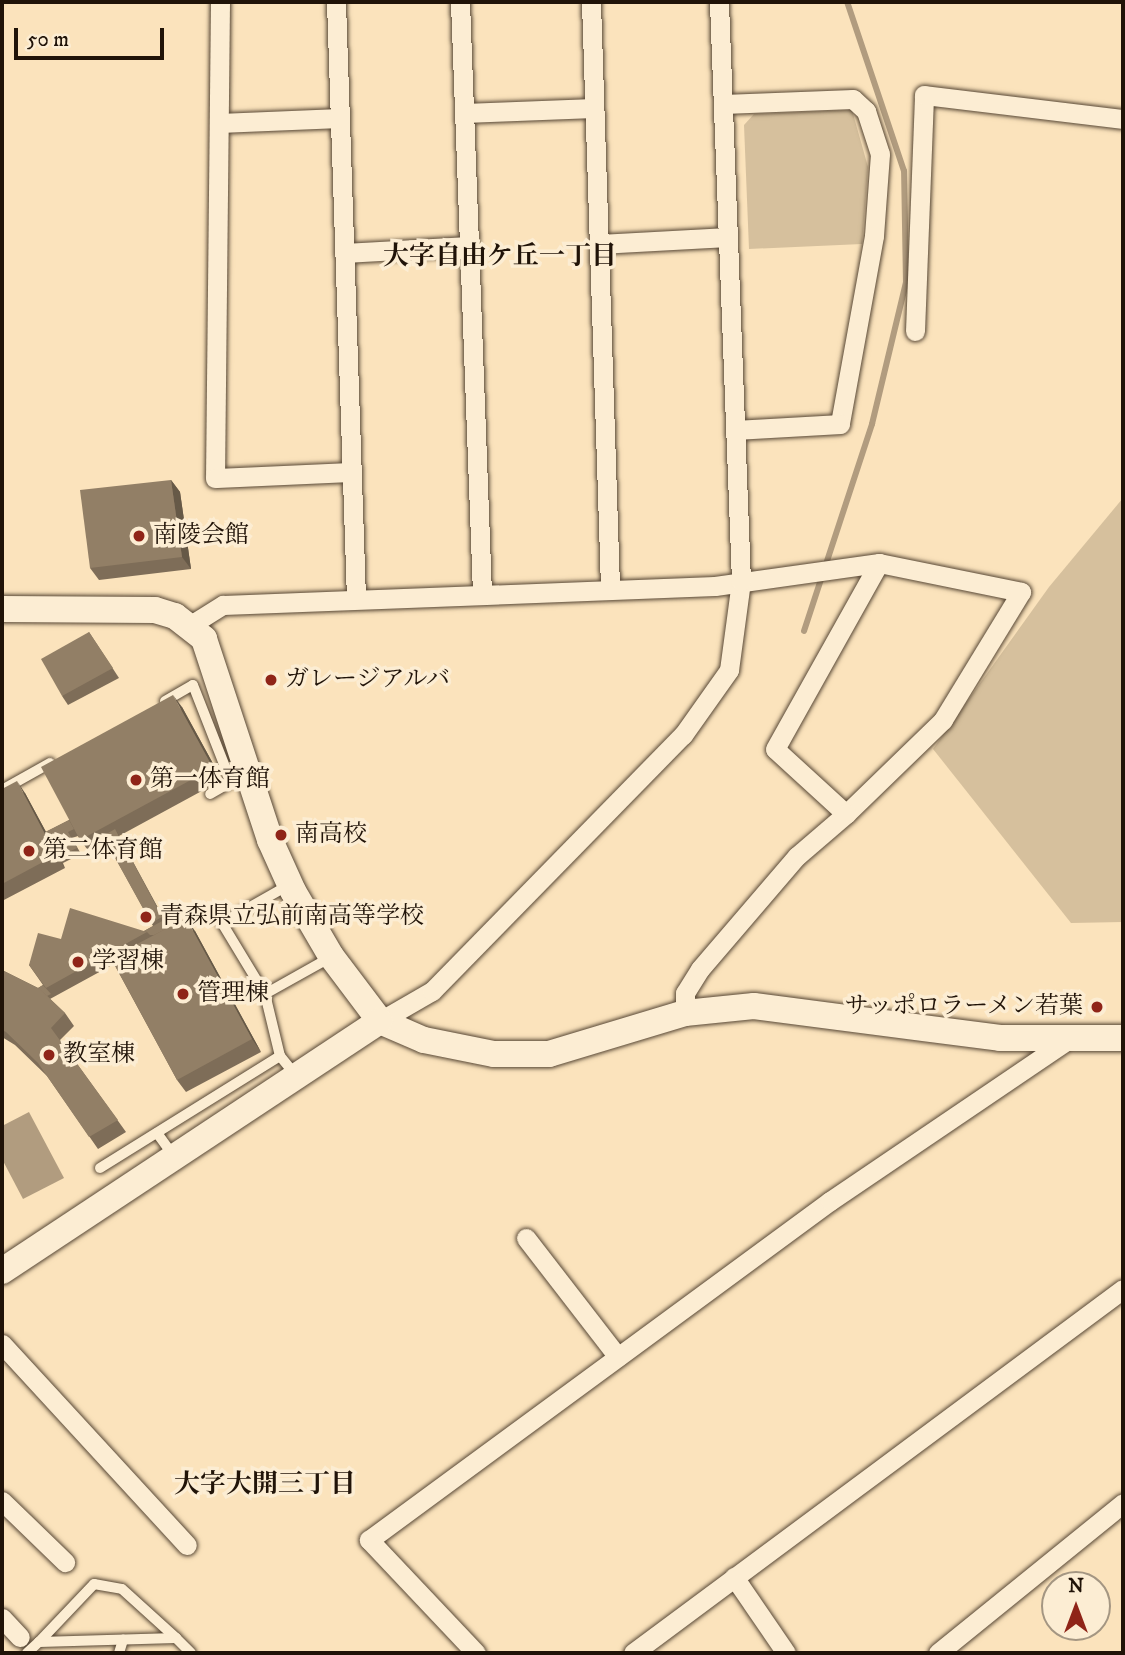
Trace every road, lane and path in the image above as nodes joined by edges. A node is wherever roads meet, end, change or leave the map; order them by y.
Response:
1 (220, 2) edge
2 (336, 2) edge
3 (460, 2) edge
4 (590, 2) edge
5 (719, 2) edge
6 (723, 104) junction
7 (594, 108) junction
8 (464, 113) junction
9 (340, 118) junction
10 (1123, 119) edge
11 (219, 123) junction
12 (728, 237) junction
13 (599, 244) junction
14 (469, 246) junction
15 (344, 253) junction
16 (915, 331) dead end
17 (735, 430) junction
18 (352, 472) junction
19 (879, 563) junction
20 (741, 581) junction
21 (610, 586) junction
22 (482, 593) junction
23 (356, 599) junction
24 (2, 609) edge
25 (189, 626) junction
26 (157, 705) edge
27 (224, 731) junction
28 (62, 757) edge
29 (2, 790) edge
30 (209, 794) dead end
31 (846, 814) junction
32 (291, 884) junction
33 (331, 956) junction
34 (265, 994) junction
35 (685, 1013) junction
36 (380, 1021) junction
37 (1123, 1038) edge
38 (1065, 1042) junction
39 (280, 1056) junction
40 (297, 1077) junction
41 (157, 1133) junction
42 (176, 1160) junction
43 (100, 1168) dead end
44 (526, 1238) dead end
45 (2, 1271) edge
46 (1123, 1289) edge
47 (2, 1344) edge
48 (618, 1357) junction
49 (2, 1501) edge
50 (1123, 1503) edge
51 (187, 1545) dead end
52 (65, 1562) dead end
53 (734, 1577) junction
54 (2, 1618) edge
55 (176, 1638) junction
56 (96, 1640) junction
57 (123, 1640) junction
58 (29, 1644) edge
59 (96, 1653) edge
60 (119, 1653) edge
61 (191, 1653) edge
62 (476, 1653) edge
63 (633, 1653) edge
64 (786, 1653) edge
65 (938, 1653) edge

1 - 11 street
2 - 9 street
3 - 8 street
4 - 7 street
5 - 6 street
6 - 12 street
6 - 17 street
7 - 8 street
7 - 13 street
8 - 14 street
9 - 11 street
9 - 15 street
10 - 16 street
11 - 18 street
12 - 13 street
12 - 17 street
13 - 21 street
14 - 15 street
14 - 22 street
15 - 18 street
17 - 20 street
18 - 23 street
19 - 20 street
19 - 31 street
19 - 31 street
20 - 21 street
20 - 36 street
21 - 22 street
22 - 23 street
23 - 25 street
24 - 25 street
25 - 27 street
26 - 27 lane
27 - 30 lane
27 - 32 street
28 - 29 lane
31 - 35 street
32 - 33 street
32 - 34 lane
33 - 34 lane
33 - 36 street
34 - 39 lane
35 - 36 street
35 - 38 street
36 - 40 street
37 - 38 street
38 - 48 street
39 - 40 lane
39 - 41 lane
40 - 42 street
41 - 42 lane
41 - 43 lane
42 - 45 street
44 - 48 street
46 - 53 street
47 - 51 street
48 - 62 street
49 - 52 street
50 - 65 street
53 - 63 street
53 - 64 street
54 - 58 street
55 - 57 lane
55 - 58 lane
55 - 61 lane
56 - 57 lane
56 - 58 lane
56 - 59 lane
57 - 60 lane

